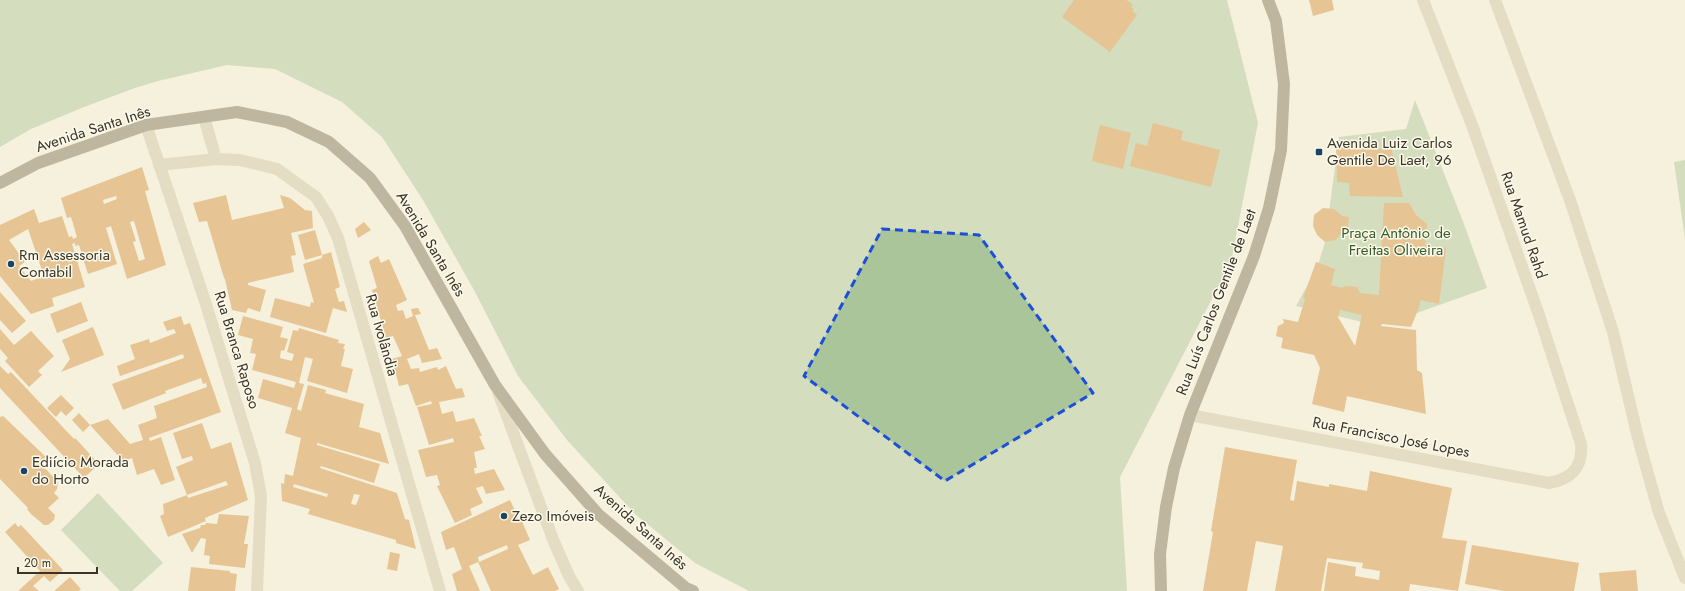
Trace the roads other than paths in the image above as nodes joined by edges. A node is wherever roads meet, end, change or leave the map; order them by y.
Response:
1 (1268, 0) edge
2 (1423, 0) edge
3 (1495, 0) edge
4 (204, 117) junction
5 (146, 126) junction
6 (216, 159) junction
7 (159, 165) junction
8 (0, 183) edge
9 (495, 385) junction
10 (1190, 415) junction
11 (1580, 464) joint
12 (1685, 578) edge
13 (257, 591) edge
14 (440, 591) edge
15 (578, 591) edge
16 (693, 591) edge
17 (1161, 591) edge

1 - 10 main road, Rua Luís Carlos Gentile de Laet
2 - 11 street, Rua Mamud Rahd
3 - 12 street
4 - 5 main road, Avenida Santa Inês
4 - 6 street
4 - 9 main road, Avenida Santa Inês
5 - 7 street, Rua Branca Raposo
5 - 8 main road, Avenida Santa Inês
6 - 7 street, Rua Ivolândia
6 - 14 street, Rua Ivolândia
7 - 13 street, Rua Branca Raposo
9 - 15 street
9 - 16 main road, Avenida Santa Inês
10 - 11 street, Rua Francisco José Lopes
10 - 17 main road, Rua Luís Carlos Gentile de Laet

